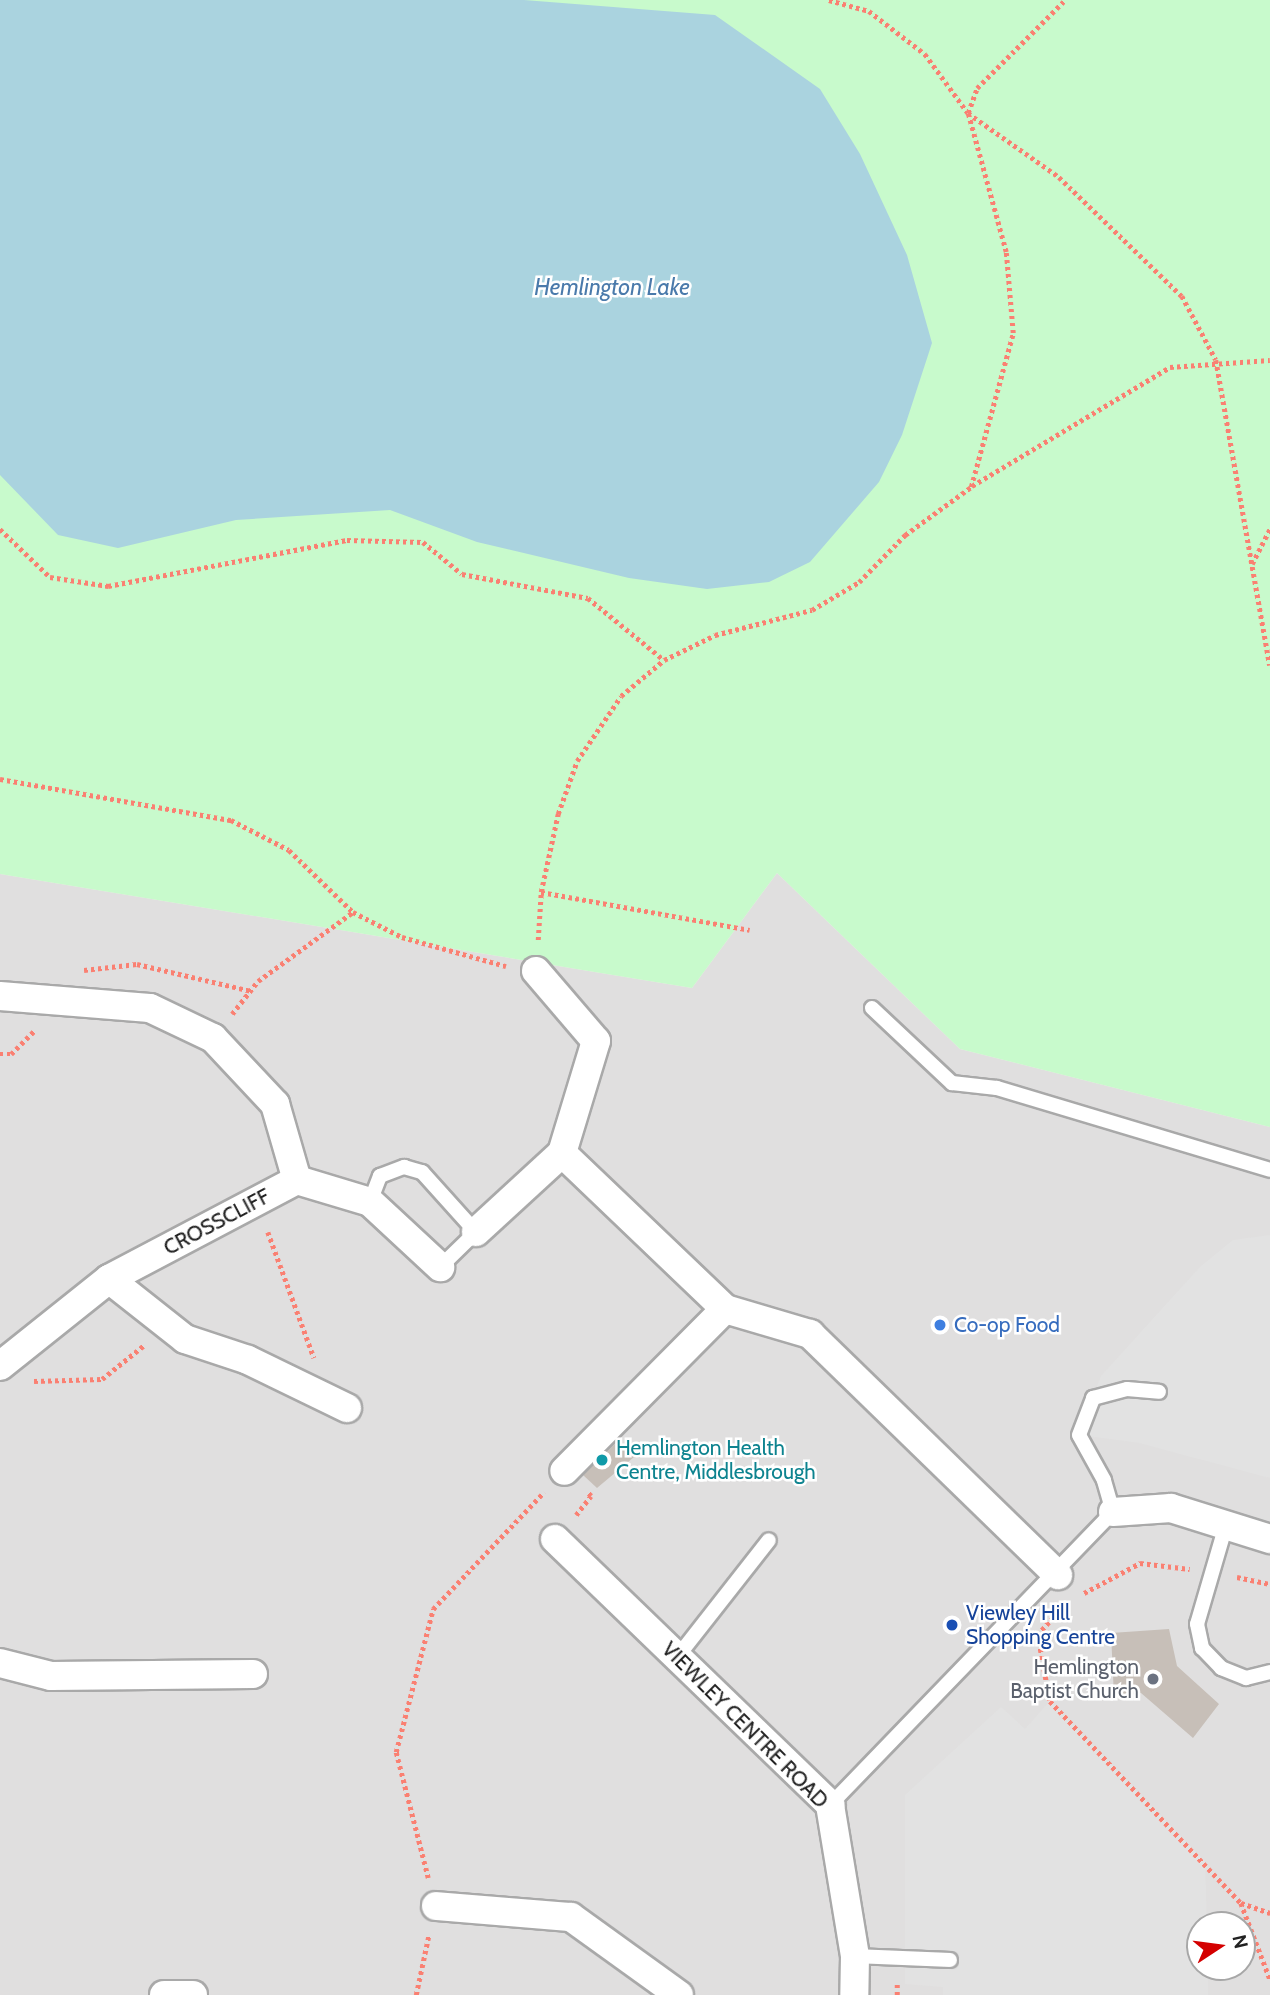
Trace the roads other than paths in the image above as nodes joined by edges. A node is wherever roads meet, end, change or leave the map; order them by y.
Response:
1 (536, 971) road end
2 (0, 996) edge
3 (872, 1008) dead end
4 (562, 1153) junction
5 (1270, 1170) edge
6 (297, 1180) junction
7 (370, 1202) junction
8 (476, 1232) junction
9 (440, 1267) joint
10 (109, 1279) junction
11 (725, 1309) junction
12 (0, 1366) edge
13 (1159, 1392) dead end
14 (336, 1403) road end
15 (564, 1471) road end
16 (1113, 1512) junction
17 (1226, 1525) junction
18 (555, 1539) road end
19 (1270, 1539) edge
20 (769, 1540) dead end
21 (1058, 1575) junction
22 (678, 1656) junction
23 (0, 1663) edge
24 (1270, 1672) edge
25 (253, 1674) dead end
26 (830, 1805) junction
27 (436, 1906) road end
28 (855, 1956) junction
29 (950, 1960) dead end
30 (164, 1995) edge
31 (193, 1995) edge
32 (680, 1995) edge
33 (854, 1995) edge

1 - 4 street
2 - 6 street
3 - 5 lane
4 - 8 street
4 - 11 street
6 - 7 street
6 - 10 street, CROSSCLIFF
7 - 8 lane
7 - 9 street
8 - 9 lane
10 - 12 street, CROSSCLIFF
10 - 14 street
11 - 15 street
11 - 21 street
13 - 16 lane
16 - 17 street
16 - 21 lane
17 - 19 street
17 - 24 lane
18 - 22 street, VIEWLEY CENTRE ROAD
20 - 22 lane
21 - 26 lane
22 - 26 street, VIEWLEY CENTRE ROAD
23 - 25 street
26 - 28 street, VIEWLEY CENTRE ROAD
27 - 32 street
28 - 29 lane
28 - 33 street, VIEWLEY CENTRE ROAD
30 - 31 street

